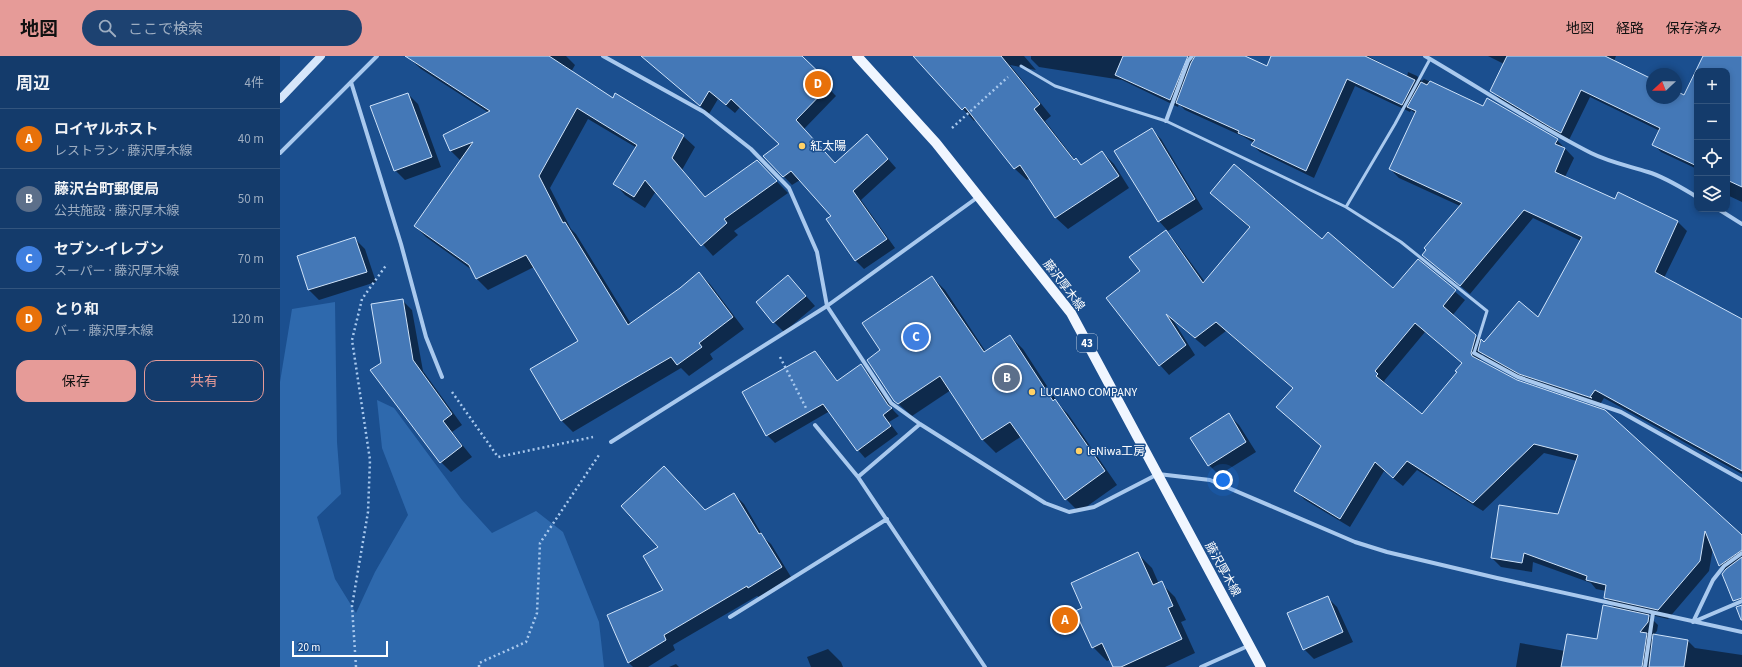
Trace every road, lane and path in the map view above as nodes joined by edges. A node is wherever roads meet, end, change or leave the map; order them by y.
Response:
1 (321, 56) edge
2 (377, 56) edge
3 (603, 56) edge
4 (857, 56) edge
5 (1192, 56) edge
6 (1425, 56) edge
7 (1430, 59) junction
8 (1021, 66) joint
9 (351, 82) junction
10 (280, 100) edge
11 (1166, 121) junction
12 (936, 143) junction
13 (280, 153) edge
14 (1694, 195) edge
15 (979, 196) junction
16 (1346, 207) junction
17 (1723, 212) edge
18 (1742, 224) edge
19 (401, 244) junction
20 (827, 306) junction
21 (772, 340) junction
22 (1474, 353) joint
23 (442, 377) joint
24 (920, 424) junction
25 (814, 425) joint
26 (600, 436) dead end
27 (611, 442) joint
28 (1158, 474) junction
29 (858, 477) junction
30 (1742, 480) edge
31 (887, 519) junction
32 (1742, 553) edge
33 (1742, 601) edge
34 (1653, 614) junction
35 (730, 617) dead end
36 (1693, 622) junction
37 (1742, 632) edge
38 (1250, 646) junction
39 (356, 667) edge
40 (479, 667) edge
41 (985, 667) edge
42 (1201, 667) edge
43 (1261, 667) edge
44 (1645, 667) edge

1 - 10 street
2 - 9 street
3 - 20 street
4 - 12 main road, 藤沢厚木線 / 43
5 - 11 street
6 - 7 street
7 - 14 street
7 - 16 lane
8 - 11 lane
8 - 12 path
9 - 13 street
9 - 19 street
11 - 16 lane
12 - 15 main road, 藤沢厚木線 / 43
15 - 20 street
15 - 28 main road, 藤沢厚木線 / 43
16 - 22 lane
17 - 18 street
19 - 23 street
19 - 39 path
20 - 21 street
20 - 24 street
21 - 25 path
21 - 27 street
22 - 30 street
23 - 26 path
24 - 28 street
24 - 29 street
25 - 29 street
27 - 40 path
28 - 34 street
28 - 38 main road, 藤沢厚木線 / 43
29 - 31 street
31 - 35 street
31 - 41 street
32 - 36 street
33 - 36 street
34 - 36 street
34 - 44 street
36 - 37 street
38 - 42 street
38 - 43 main road, 藤沢厚木線 / 43

